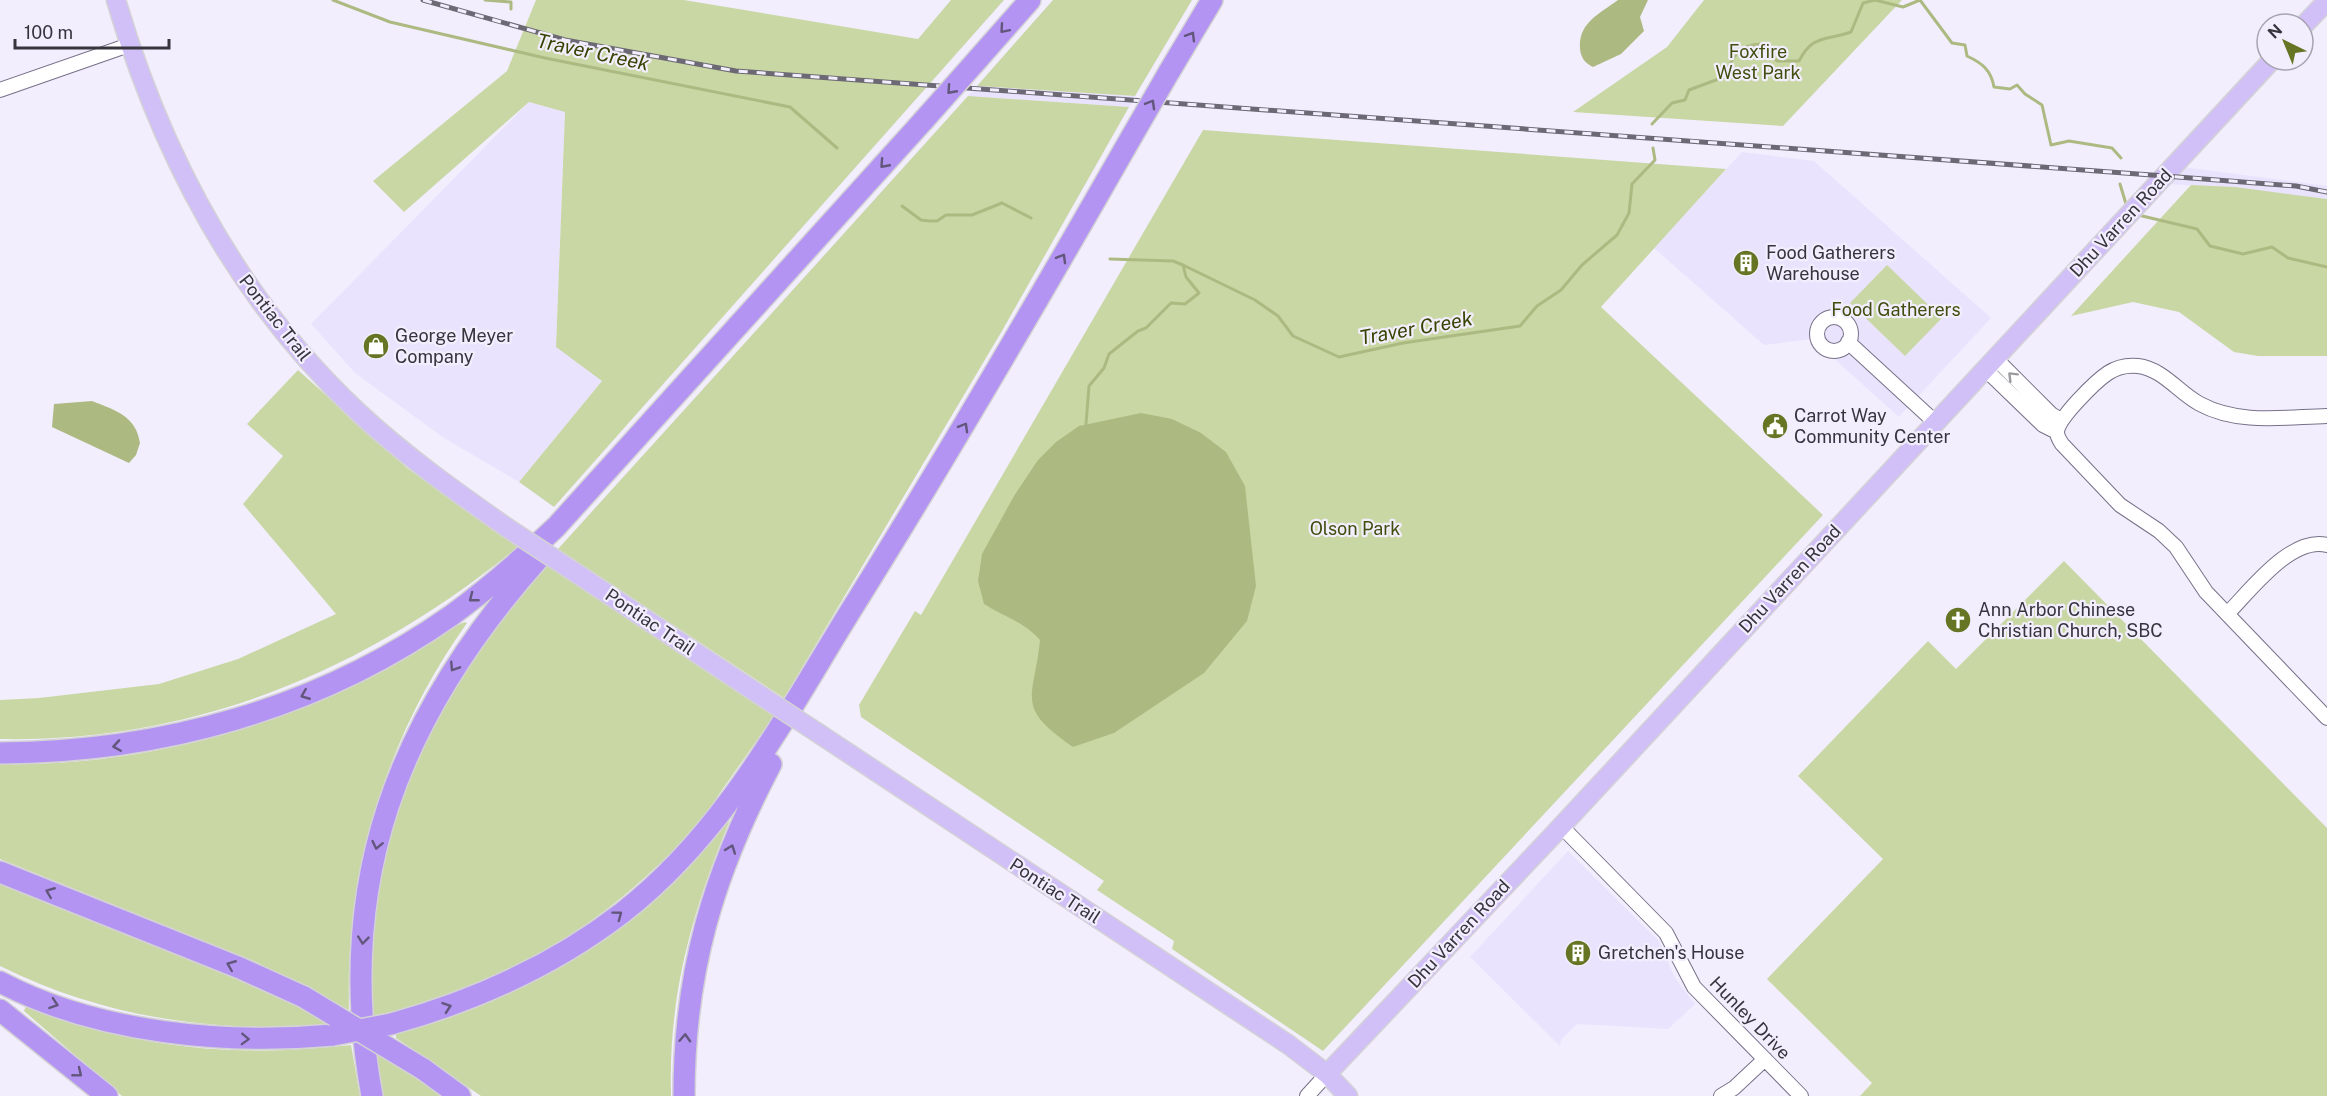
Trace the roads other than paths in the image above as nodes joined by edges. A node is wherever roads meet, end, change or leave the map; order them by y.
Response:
1 (116, 0) edge
2 (1030, 0) edge
3 (1212, 0) edge
4 (2327, 1) edge
5 (2315, 14) edge
6 (129, 45) junction
7 (2261, 72) edge
8 (0, 90) edge
9 (805, 253) junction
10 (1848, 342) dead end
11 (1990, 364) junction
12 (2327, 416) edge
13 (1936, 423) junction
14 (2059, 426) junction
15 (934, 477) junction
16 (2327, 545) edge
17 (2227, 614) junction
18 (2327, 718) edge
19 (0, 753) edge
20 (1561, 826) junction
21 (0, 872) edge
22 (0, 982) edge
23 (0, 1010) edge
24 (1765, 1059) junction
25 (1327, 1074) junction
26 (107, 1096) edge
27 (372, 1096) edge
28 (459, 1096) edge
29 (684, 1096) edge
30 (1307, 1096) edge
31 (1348, 1096) edge
32 (1721, 1096) edge
33 (1801, 1096) edge

1 - 6 main road, Pontiac Trail
2 -> 9 highway, bridge
15 -> 3 highway, bridge
4 - 5 main road
6 - 8 street
6 - 25 main road, Pontiac Trail, bridge
7 - 11 main road, Dhu Varren Road
9 -> 19 highway
9 -> 27 highway
10 - 13 street
11 - 13 main road, Dhu Varren Road
11 - 14 street
12 - 14 street
13 - 20 main road, Dhu Varren Road
14 - 17 street
22 -> 15 highway, bridge
29 -> 15 highway
16 - 17 street
17 - 18 street
20 - 24 street, Hunley Drive
20 - 25 main road, Dhu Varren Road
28 -> 21 highway, bridge
23 -> 26 highway
24 - 32 street
24 - 33 street, Hunley Drive
25 - 30 street, Dhu Varren Road
25 - 31 main road, Pontiac Trail

